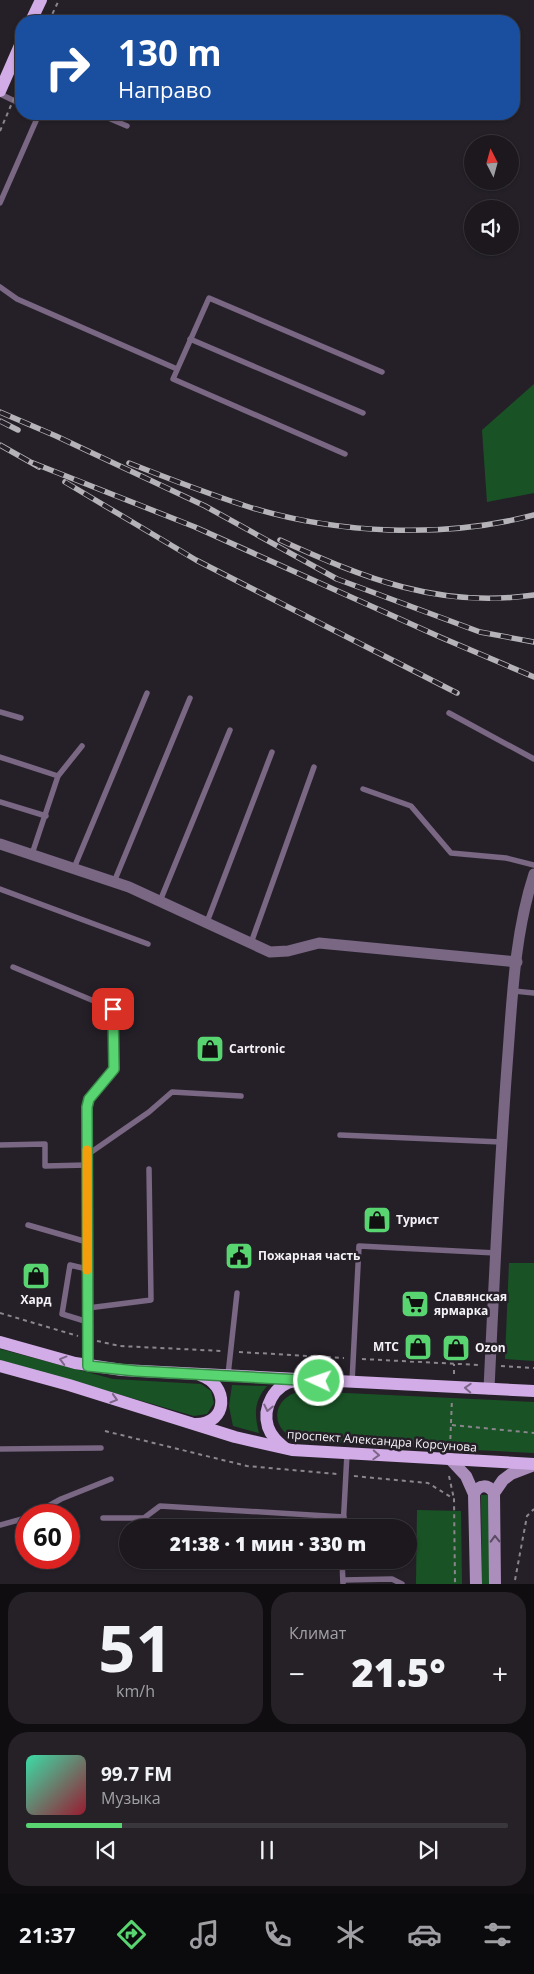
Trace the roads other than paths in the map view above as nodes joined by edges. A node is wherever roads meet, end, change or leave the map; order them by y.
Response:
1 (41, 0) edge
2 (34, 15) edge
3 (15, 58) edge
4 (0, 93) edge
5 (15, 101) edge
6 (36, 120) edge
7 (113, 120) edge
8 (127, 126) dead end
9 (0, 203) edge
10 (0, 287) edge
11 (190, 339) junction
12 (177, 369) junction
13 (382, 372) dead end
14 (363, 413) dead end
15 (345, 454) dead end
16 (147, 693) dead end
17 (190, 698) dead end
18 (0, 712) edge
19 (449, 713) dead end
20 (21, 718) dead end
21 (230, 730) dead end
22 (82, 746) dead end
23 (272, 752) dead end
24 (0, 757) edge
25 (534, 759) edge
26 (314, 767) dead end
27 (58, 776) junction
28 (363, 790) dead end
29 (0, 802) edge
30 (46, 816) junction
31 (0, 844) edge
32 (32, 854) junction
33 (534, 865) edge
34 (74, 868) junction
35 (534, 874) edge
36 (114, 882) junction
37 (0, 889) edge
38 (160, 901) junction
39 (206, 923) junction
40 (251, 943) junction
41 (148, 944) dead end
42 (517, 962) junction
43 (13, 967) dead end
44 (514, 991) junction
45 (534, 993) edge
46 (241, 1096) dead end
47 (340, 1135) dead end
48 (502, 1142) junction
49 (0, 1145) edge
50 (87, 1155) junction
51 (87, 1165) junction
52 (149, 1169) dead end
53 (28, 1225) dead end
54 (87, 1242) junction
55 (496, 1253) junction
56 (87, 1269) junction
57 (237, 1293) dead end
58 (88, 1308) junction
59 (88, 1322) junction
60 (0, 1342) edge
61 (0, 1366) edge
62 (88, 1366) junction
63 (190, 1374) junction
64 (228, 1375) junction
65 (303, 1380) junction
66 (352, 1382) junction
67 (489, 1388) junction
68 (534, 1391) edge
69 (193, 1424) junction
70 (101, 1448) dead end
71 (0, 1449) edge
72 (292, 1450) junction
73 (347, 1454) junction
74 (450, 1460) junction
75 (534, 1464) edge
76 (111, 1480) dead end
77 (494, 1493) junction
78 (474, 1494) junction
79 (52, 1504) edge
80 (344, 1516) junction
81 (103, 1518) dead end
82 (344, 1519) edge
83 (15, 1521) edge
84 (0, 1525) edge
85 (342, 1569) edge
86 (343, 1582) edge
87 (402, 1584) edge
88 (476, 1584) edge
89 (495, 1584) edge

1 - 2 main road
3 - 4 main road
4 - 5 lane
6 - 9 lane
7 - 8 lane
10 - 12 lane
11 - 12 lane
11 - 13 lane
11 - 14 lane
12 - 15 lane
16 - 34 lane
17 - 36 lane
18 - 20 lane
19 - 25 lane
21 - 38 lane
22 - 27 lane
23 - 39 lane
24 - 27 lane
26 - 40 lane
27 - 30 lane
28 - 33 lane
29 - 30 lane
30 - 32 lane
31 - 32 street
32 - 34 street
34 - 36 street
35 - 42 street
36 - 38 street
37 - 41 lane
38 - 39 street
39 - 40 street
40 - 42 street
42 - 44 street
43 - 50 lane
44 - 45 lane
44 - 48 street
46 - 50 lane
47 - 48 lane
48 - 55 street
49 - 51 lane
50 - 51 lane
51 - 54 lane
52 - 58 lane
53 - 54 lane
54 - 56 lane
55 - 66 lane
55 - 67 street
56 - 58 lane
56 - 59 lane
57 - 64 lane
58 - 59 lane
59 - 62 lane
62 -> 60 main road
61 -> 69 main road, проспект Александра Корсунова
62 - 63 main road
63 - 64 main road
63 - 69 main road
64 - 65 main road
65 - 66 main road
65 -> 72 main road
67 -> 66 main road
67 - 68 main road
69 - 72 main road, проспект Александра Корсунова
70 - 71 lane
72 - 73 main road, проспект Александра Корсунова
73 -> 74 main road, проспект Александра Корсунова
73 - 80 lane
74 - 75 main road, проспект Александра Корсунова
74 - 78 main road
75 - 77 main road
76 - 79 lane
77 - 78 main road
89 -> 77 main road
78 - 88 main road
80 - 81 lane
80 - 82 lane
83 - 84 lane
85 - 86 lane
86 - 87 lane

